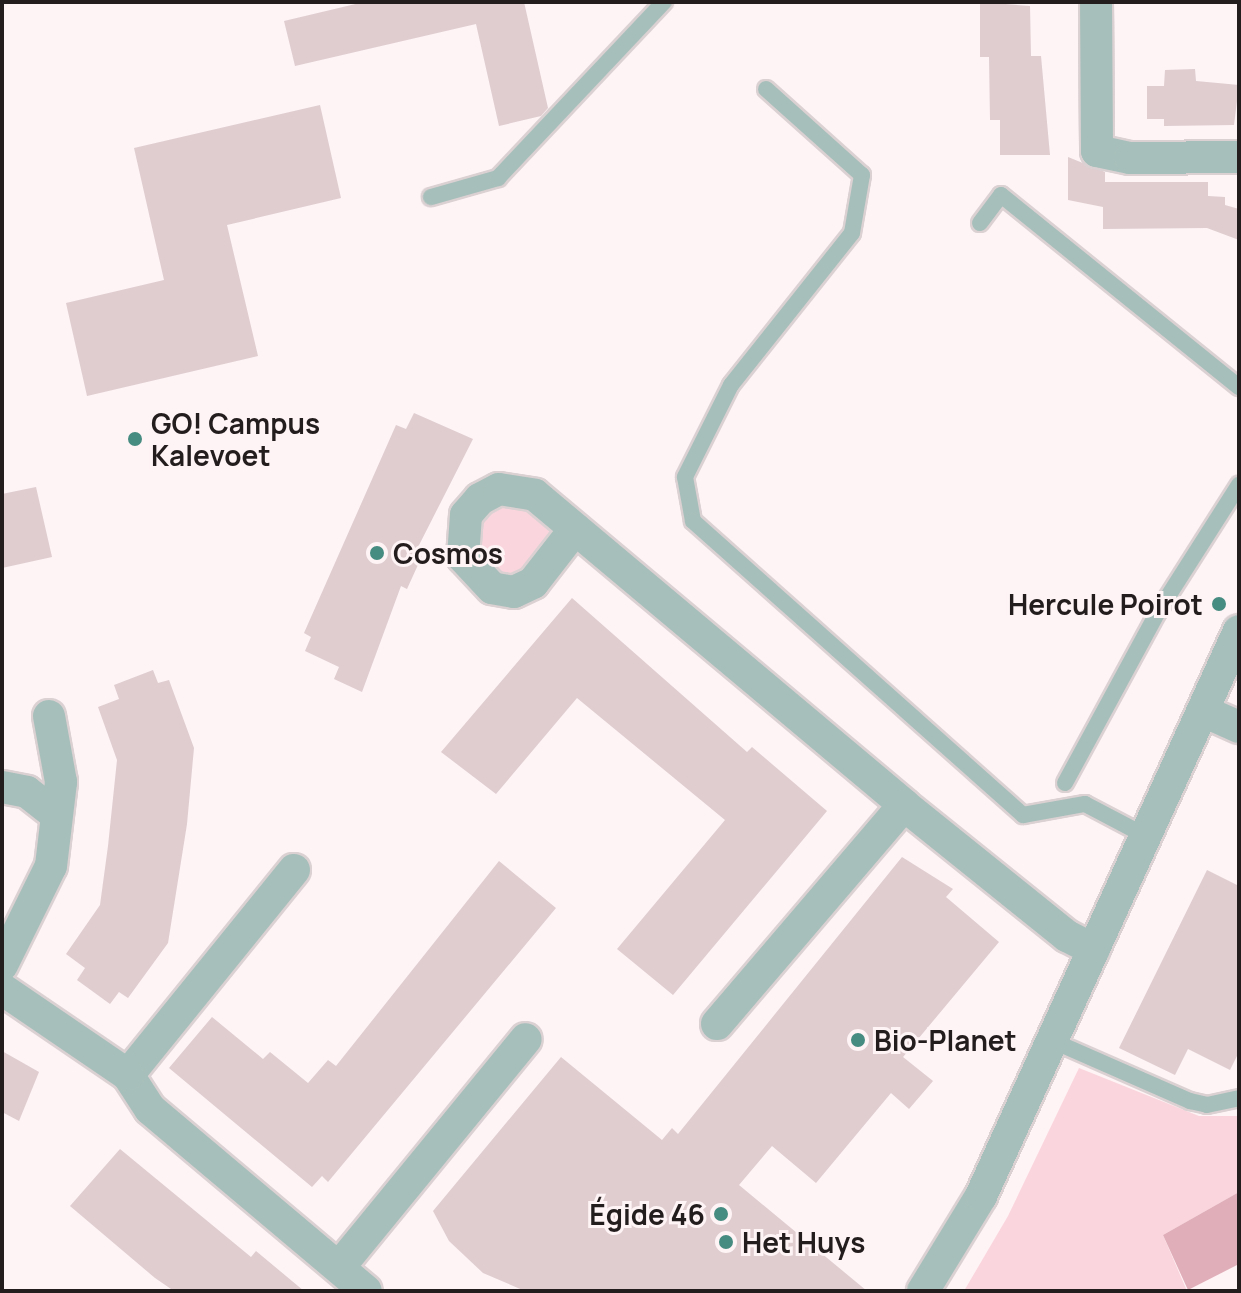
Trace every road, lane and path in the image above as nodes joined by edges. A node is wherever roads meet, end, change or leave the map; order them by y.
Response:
1 (664, 2) edge
2 (1096, 2) edge
3 (766, 89) dead end
4 (1239, 157) edge
5 (431, 197) dead end
6 (980, 223) dead end
7 (1239, 387) edge
8 (1239, 485) edge
9 (575, 529) dead end
10 (1239, 631) edge
11 (1203, 711) junction
12 (49, 716) dead end
13 (1239, 727) edge
14 (1065, 783) dead end
15 (2, 787) edge
16 (904, 805) junction
17 (54, 813) junction
18 (1146, 836) junction
19 (294, 870) dead end
20 (1094, 950) junction
21 (2, 965) edge
22 (2, 989) edge
23 (717, 1024) dead end
24 (526, 1039) dead end
25 (1053, 1041) junction
26 (128, 1075) junction
27 (1239, 1098) edge
28 (340, 1266) junction
29 (366, 1291) edge
30 (923, 1291) edge

1 - 5 lane
2 - 4 street
3 - 18 lane
6 - 7 lane
8 - 14 lane
9 - 16 street
10 - 11 street
11 - 13 street
11 - 18 street
12 - 17 street
15 - 17 street
16 - 20 street
16 - 23 street
17 - 21 street
18 - 20 street
19 - 26 street
20 - 25 street
22 - 26 street
24 - 28 street
25 - 27 lane
25 - 30 street
26 - 28 street
28 - 29 street

